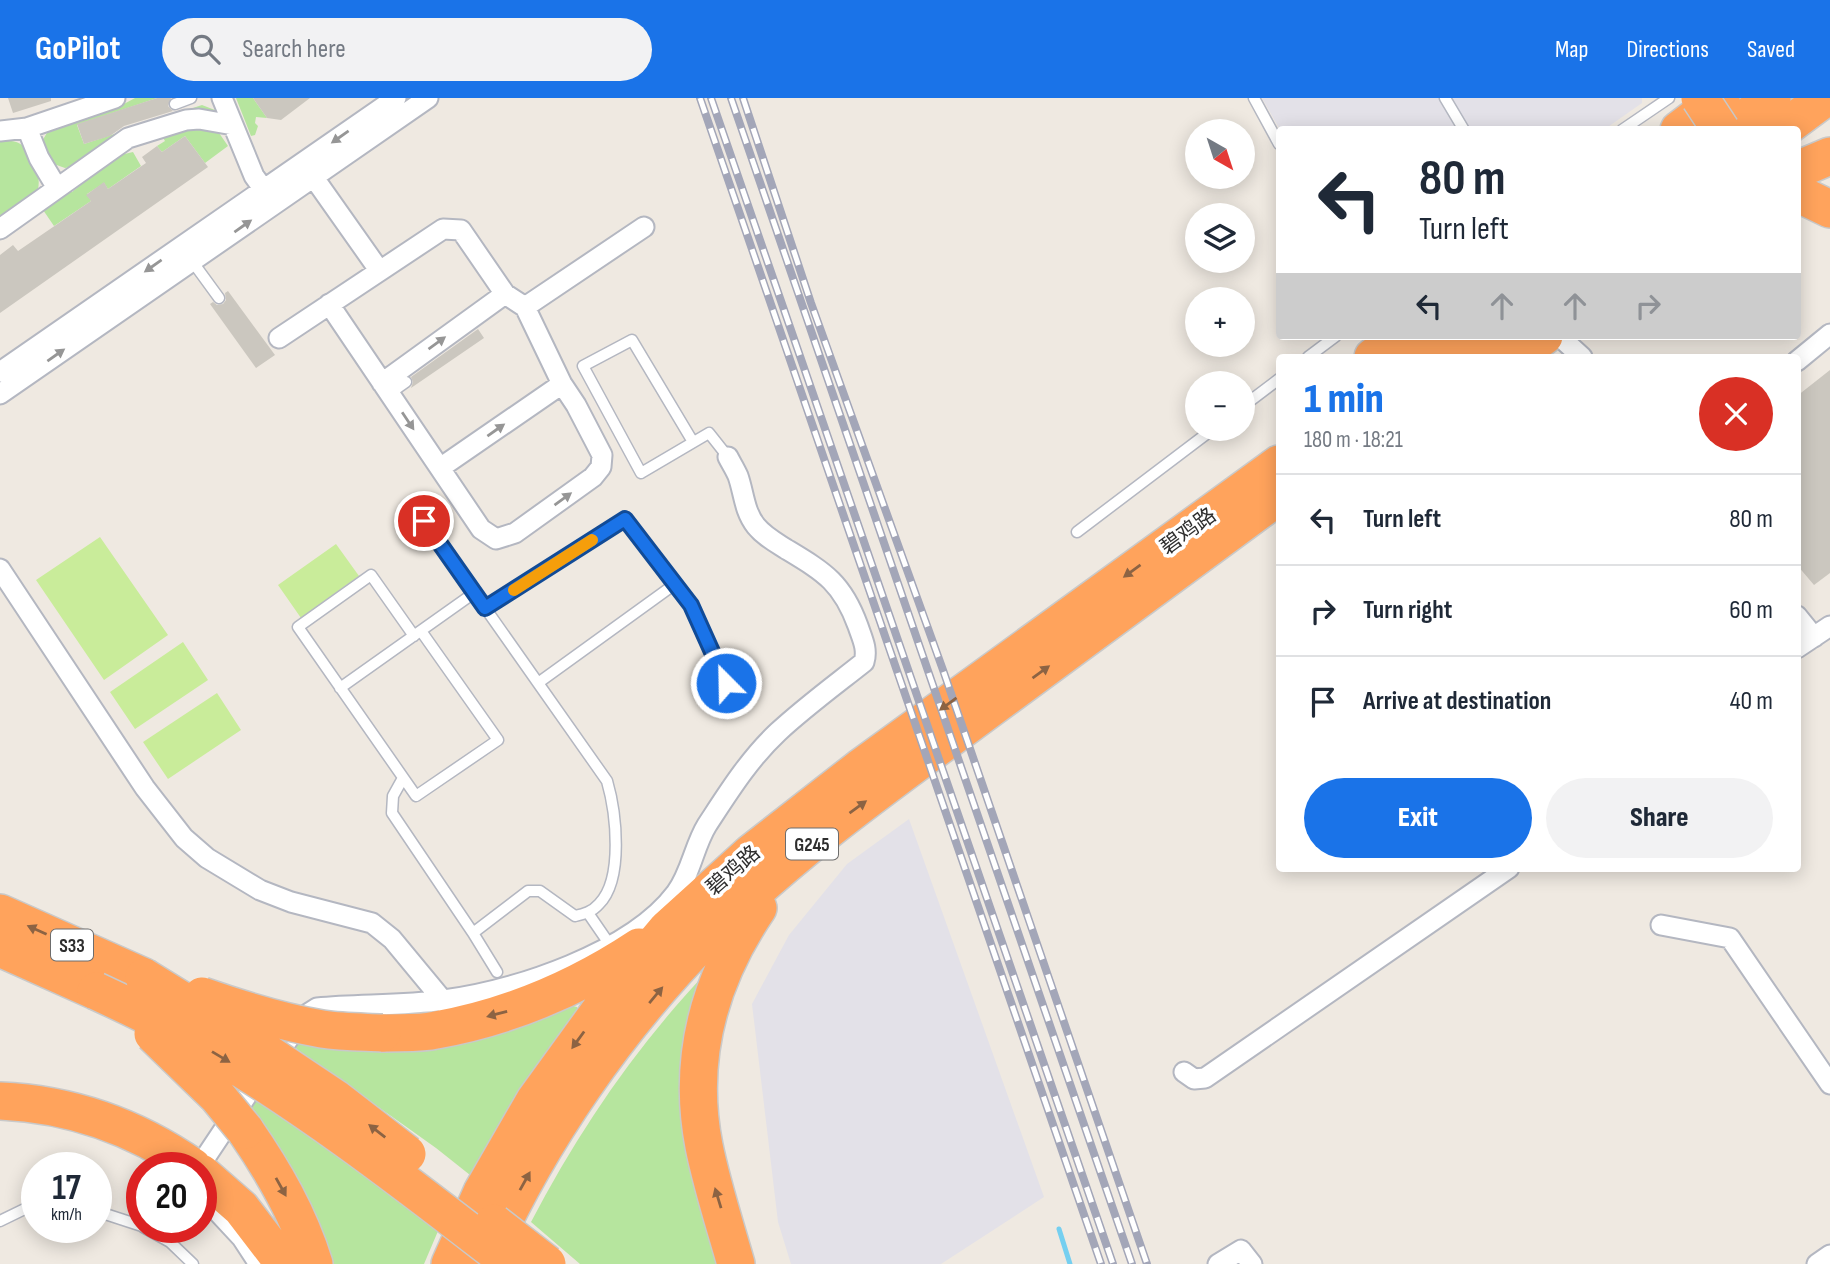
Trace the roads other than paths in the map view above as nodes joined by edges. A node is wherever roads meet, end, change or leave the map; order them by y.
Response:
1 (114, 98) edge
2 (191, 98) edge
3 (222, 98) edge
4 (396, 98) edge
5 (428, 98) edge
6 (1254, 98) edge
7 (1445, 98) edge
8 (1669, 98) edge
9 (1700, 98) edge
10 (1721, 98) edge
11 (1772, 98) edge
12 (1825, 98) edge
13 (175, 104) dead end
14 (233, 125) junction
15 (1462, 126) edge
16 (1628, 126) edge
17 (1684, 126) edge
18 (1718, 126) edge
19 (1735, 126) edge
20 (1787, 126) edge
21 (27, 128) junction
22 (0, 131) edge
23 (1276, 138) edge
24 (1830, 156) edge
25 (1801, 168) edge
26 (308, 170) junction
27 (57, 188) junction
28 (1801, 195) edge
29 (269, 197) junction
30 (1830, 209) edge
31 (644, 227) dead end
32 (0, 229) edge
33 (192, 261) junction
34 (379, 270) junction
35 (505, 294) junction
36 (219, 298) dead end
37 (328, 304) junction
38 (525, 307) junction
39 (1830, 334) edge
40 (279, 338) dead end
41 (1331, 340) edge
42 (1396, 340) edge
43 (1448, 340) edge
44 (1492, 340) edge
45 (1538, 340) edge
46 (1563, 340) edge
47 (1312, 354) edge
48 (1377, 354) edge
49 (1429, 354) edge
50 (1473, 354) edge
51 (1519, 354) edge
52 (1579, 354) edge
53 (1801, 358) edge
54 (0, 372) edge
55 (1276, 381) edge
56 (406, 382) dead end
57 (562, 384) junction
58 (386, 388) junction
59 (0, 394) edge
60 (1255, 397) edge
61 (1197, 441) edge
62 (694, 442) junction
63 (1276, 453) edge
64 (727, 457) joint
65 (1276, 467) edge
66 (440, 468) junction
67 (1276, 497) edge
68 (1276, 505) edge
69 (1235, 512) junction
70 (424, 521) dead end
71 (1077, 532) dead end
72 (0, 569) edge
73 (675, 584) junction
74 (474, 593) junction
75 (485, 608) junction
76 (1830, 626) edge
77 (418, 633) junction
78 (1805, 643) edge
79 (538, 683) junction
80 (340, 688) junction
81 (733, 701) dead end
82 (403, 778) junction
83 (789, 863) junction
84 (1503, 872) edge
85 (0, 913) edge
86 (587, 913) junction
87 (1661, 925) dead end
88 (667, 929) junction
89 (472, 933) junction
90 (610, 945) junction
91 (0, 948) edge
92 (497, 972) dead end
93 (144, 977) junction
94 (96, 990) junction
95 (452, 1012) junction
96 (281, 1049) dead end
97 (1184, 1072) dead end
98 (1830, 1084) edge
99 (253, 1086) dead end
100 (0, 1101) edge
101 (168, 1152) edge
102 (209, 1152) edge
103 (217, 1187) edge
104 (21, 1211) edge
105 (217, 1212) edge
106 (0, 1221) edge
107 (171, 1243) edge
108 (1830, 1255) edge
109 (289, 1260) edge
110 (193, 1264) edge
111 (450, 1264) edge
112 (484, 1264) edge
113 (511, 1264) edge
114 (547, 1264) edge
115 (736, 1264) edge
116 (1218, 1264) edge
117 (1252, 1264) edge
118 (1817, 1264) edge

1 - 21 street
2 - 13 lane
3 - 14 street
4 -> 26 street
5 - 26 street
6 - 23 lane
7 - 15 lane
8 - 16 lane
9 - 18 highway, bridge
10 - 17 highway
11 - 19 highway
12 - 20 highway
14 - 27 street
14 - 29 street
21 - 22 street
21 - 27 street
24 - 25 highway
26 - 29 street
26 - 34 street
27 - 32 street
28 - 30 highway
33 -> 29 street
29 -> 54 street
31 - 38 street
33 - 36 lane
59 -> 33 street
34 - 35 street
34 - 37 street
35 - 38 street
58 -> 35 street
37 - 40 street
37 - 58 street
38 - 57 street
39 - 53 street
41 - 47 lane
42 - 48 highway
43 - 49 highway
44 - 50 highway
45 - 51 highway
46 - 52 street
55 - 60 lane
56 - 58 lane
66 -> 57 street
66 -> 57 street
58 -> 66 street
61 - 71 lane
62 - 62 lane
62 - 64 lane
63 - 69 highway
64 - 90 street
65 - 69 highway, G245
67 - 69 highway, G245
68 - 69 highway
83 -> 69 highway, 碧鸡路 / G245
69 -> 88 highway, 碧鸡路 / G245
70 - 74 lane
72 - 95 street
73 - 75 lane
73 - 79 lane
73 - 81 lane
74 - 75 lane
74 - 77 lane
75 - 79 lane
76 - 78 street
77 - 80 lane
77 - 80 lane
77 - 82 lane
79 - 86 lane
80 - 82 lane
82 - 89 lane
112 -> 83 highway, 碧鸡路 / G245
115 -> 83 highway
84 - 97 street
93 -> 85 highway, S33
86 - 89 lane
86 - 90 lane
87 - 98 street
88 -> 95 highway
88 -> 111 highway, 碧鸡路 / G245
89 - 92 lane
90 - 95 street
91 - 94 highway, S33
93 - 95 highway, bridge
114 -> 93 highway, bridge
94 -> 109 highway, bridge
94 -> 113 highway, bridge
95 - 96 street
99 - 102 street
100 - 101 highway
103 - 109 highway
104 - 106 lane
105 - 109 street
107 - 110 lane
108 - 118 street
116 - 117 street

